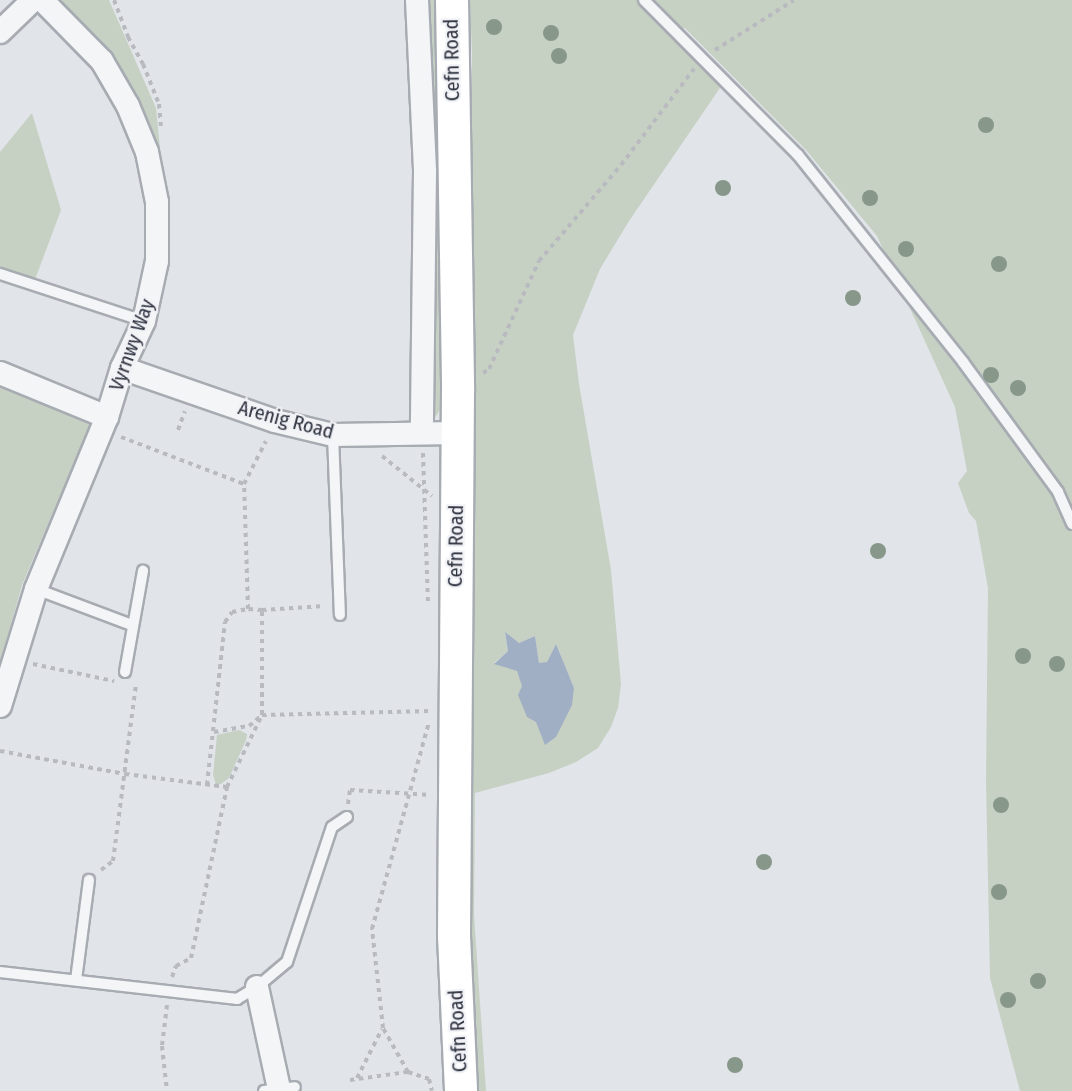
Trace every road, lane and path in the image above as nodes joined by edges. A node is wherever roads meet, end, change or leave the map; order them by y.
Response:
1 (33, 0) edge
2 (42, 0) edge
3 (417, 0) edge
4 (452, 0) edge
5 (644, 0) edge
6 (794, 0) edge
7 (0, 32) edge
8 (702, 58) junction
9 (0, 274) edge
10 (144, 321) junction
11 (122, 368) junction
12 (0, 374) edge
13 (458, 391) junction
14 (275, 421) junction
15 (104, 423) junction
16 (457, 433) junction
17 (423, 434) junction
18 (344, 435) junction
19 (244, 483) junction
20 (424, 490) junction
21 (456, 516) junction
22 (1072, 524) edge
23 (143, 571) dead end
24 (36, 589) junction
25 (428, 607) dead end
26 (248, 609) junction
27 (262, 610) junction
28 (340, 610) joint
29 (132, 625) junction
30 (14, 660) junction
31 (125, 672) junction
32 (431, 699) dead end
33 (0, 706) edge
34 (431, 711) junction
35 (262, 715) junction
36 (214, 732) junction
37 (0, 751) edge
38 (125, 774) junction
39 (207, 785) junction
40 (227, 788) junction
41 (410, 794) junction
42 (454, 797) junction
43 (346, 817) joint
44 (89, 880) joint
45 (0, 972) edge
46 (76, 980) junction
47 (257, 987) junction
48 (169, 989) junction
49 (383, 1028) junction
50 (408, 1072) junction
51 (357, 1079) junction
52 (350, 1080) dead end
53 (279, 1089) edge
54 (167, 1091) edge
55 (432, 1091) edge
56 (461, 1091) edge

1 - 7 street
2 - 10 street, Vyrnwy Way
3 - 17 street, Cefn Road
4 - 13 street, Cefn Road
5 - 8 lane
6 - 8 path
8 - 13 path
8 - 22 lane
9 - 10 lane
10 - 11 street, Vyrnwy Way
11 - 14 street, Arenig Road
11 - 15 street, Vyrnwy Way
12 - 15 street
13 - 16 street, Cefn Road
14 - 18 street, Arenig Road
14 - 19 path
15 - 19 path
15 - 24 street, Vyrnwy Way
16 - 17 street, Arenig Road
16 - 21 street, Cefn Road
17 - 18 street, Arenig Road
17 - 20 path
18 - 20 path
18 - 28 lane
19 - 26 path
20 - 21 path
20 - 25 path
21 - 42 street, Cefn Road
23 - 29 lane
24 - 29 lane
24 - 30 street, Vyrnwy Way
26 - 27 path
26 - 36 path
27 - 28 path
27 - 35 path
29 - 31 lane
30 - 31 path
30 - 33 street, Vyrnwy Way
31 - 38 path
32 - 34 path
34 - 35 path
34 - 41 path
35 - 36 path
35 - 40 path
36 - 39 path
37 - 38 path
38 - 39 path
38 - 44 path
39 - 40 path
40 - 48 path
41 - 42 path
41 - 43 path
41 - 49 path
42 - 56 street, Cefn Road
43 - 47 lane
44 - 46 lane
45 - 46 lane
46 - 48 lane
47 - 48 lane
47 - 53 street
48 - 54 path
49 - 50 path
49 - 51 path
50 - 51 path
50 - 55 path
51 - 52 path

